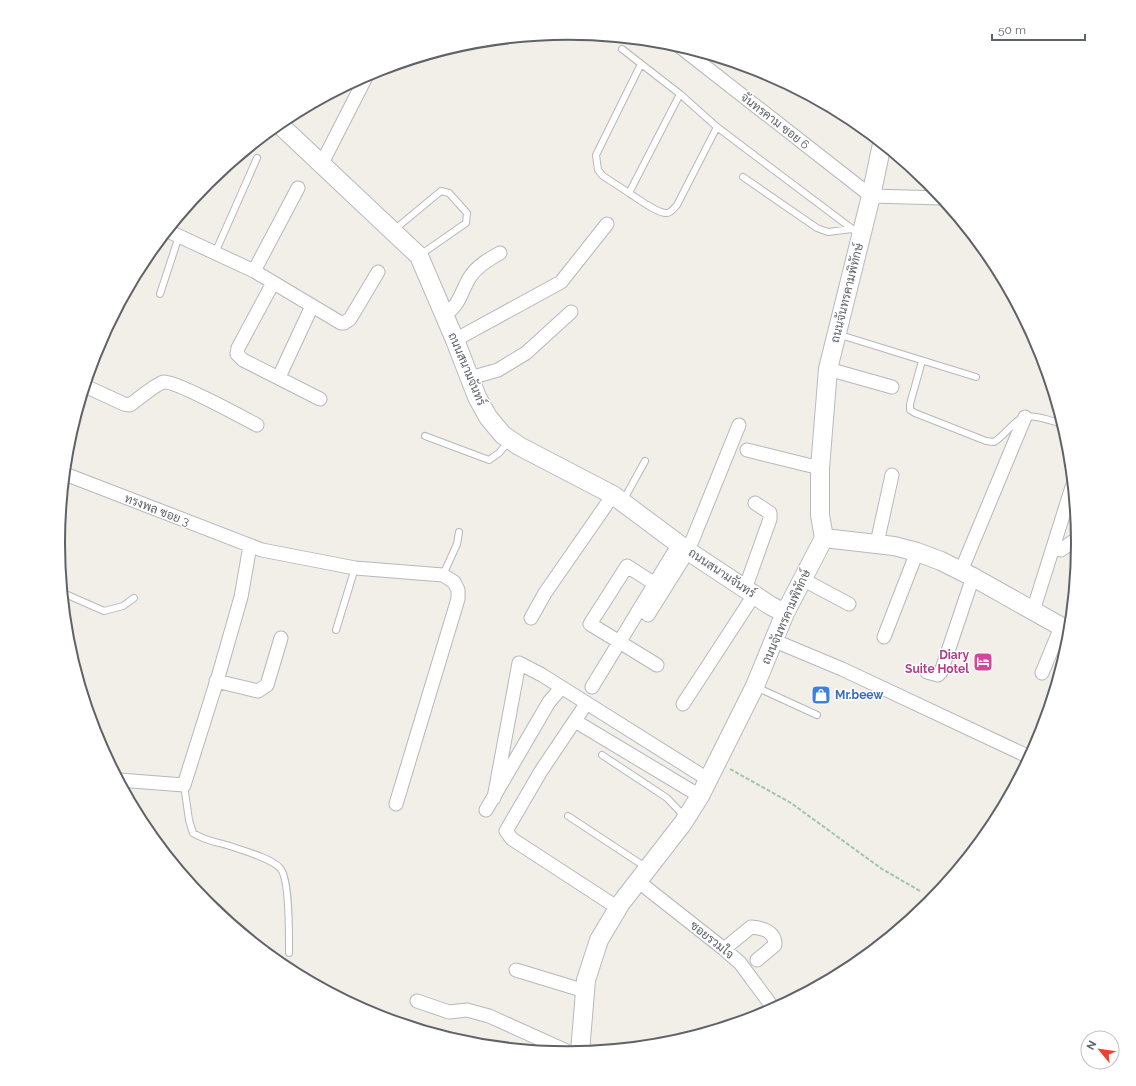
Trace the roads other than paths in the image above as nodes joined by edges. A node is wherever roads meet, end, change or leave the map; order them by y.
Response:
1 (622, 49) dead end
2 (692, 56) edge
3 (641, 64) junction
4 (362, 84) edge
5 (680, 94) junction
6 (716, 127) junction
7 (284, 129) edge
8 (881, 150) edge
9 (257, 158) dead end
10 (321, 165) junction
11 (743, 177) dead end
12 (298, 188) dead end
13 (629, 193) junction
14 (871, 196) junction
15 (934, 198) edge
16 (607, 224) dead end
17 (392, 231) junction
18 (173, 233) edge
19 (857, 233) junction
20 (215, 253) junction
21 (500, 253) dead end
22 (418, 256) junction
23 (254, 271) junction
24 (378, 272) dead end
25 (273, 283) junction
26 (160, 294) dead end
27 (312, 306) junction
28 (571, 312) dead end
29 (444, 315) junction
30 (836, 333) junction
31 (455, 340) junction
32 (922, 361) junction
33 (828, 370) junction
34 (279, 377) junction
35 (976, 377) dead end
36 (470, 378) junction
37 (892, 387) dead end
38 (90, 388) edge
39 (320, 399) dead end
40 (1025, 417) junction
41 (1056, 422) edge
42 (257, 425) dead end
43 (739, 425) dead end
44 (425, 436) dead end
45 (510, 440) junction
46 (747, 450) dead end
47 (644, 461) dead end
48 (820, 468) junction
49 (892, 475) dead end
50 (69, 476) edge
51 (1069, 497) edge
52 (618, 499) junction
53 (755, 503) dead end
54 (459, 532) dead end
55 (824, 538) junction
56 (1071, 543) edge
57 (877, 544) junction
58 (250, 546) junction
59 (684, 548) junction
60 (1053, 548) junction
61 (918, 552) junction
62 (355, 568) junction
63 (967, 574) junction
64 (443, 575) junction
65 (802, 579) junction
66 (655, 584) junction
67 (750, 592) junction
68 (68, 595) edge
69 (134, 598) dead end
70 (848, 604) dead end
71 (1033, 611) junction
72 (785, 613) junction
73 (648, 615) dead end
74 (530, 618) dead end
75 (1063, 628) edge
76 (336, 630) dead end
77 (1062, 634) edge
78 (884, 637) dead end
79 (281, 638) dead end
80 (620, 641) junction
81 (775, 641) junction
82 (657, 665) dead end
83 (927, 672) dead end
84 (1042, 673) dead end
85 (216, 681) junction
86 (592, 686) dead end
87 (755, 686) junction
88 (561, 688) junction
89 (586, 704) junction
90 (683, 704) dead end
91 (817, 715) dead end
92 (575, 721) junction
93 (1023, 754) dead end
94 (602, 755) dead end
95 (125, 780) edge
96 (709, 780) junction
97 (184, 785) junction
98 (700, 796) junction
99 (494, 798) junction
100 (396, 804) dead end
101 (486, 810) dead end
102 (568, 816) dead end
103 (686, 818) junction
104 (644, 875) junction
105 (618, 908) junction
106 (724, 949) junction
107 (289, 953) dead end
108 (757, 960) dead end
109 (516, 970) dead end
110 (585, 991) junction
111 (417, 1001) dead end
112 (770, 1003) edge
113 (555, 1046) edge
114 (581, 1046) edge

1 - 3 lane
2 - 14 street, จันทรคาม ซอย 6
3 - 5 lane
3 - 13 lane
4 - 10 street
5 - 6 lane
5 - 13 lane
6 - 13 lane
6 - 19 lane
7 - 10 street, ถนนสนามจันทร์
8 - 14 street, ถนนจันทรคามพิทักษ์
9 - 20 lane
10 - 17 street, ถนนสนามจันทร์
11 - 19 lane
12 - 23 street
14 - 15 street
14 - 19 street, ถนนจันทรคามพิทักษ์
16 - 31 street
17 - 22 street, ถนนสนามจันทร์
17 - 22 lane
18 - 20 street
18 - 26 lane
19 - 30 street, ถนนจันทรคามพิทักษ์
20 - 23 street
21 - 29 street
22 - 29 street, ถนนสนามจันทร์
23 - 25 street
24 - 27 street
25 - 27 street
25 - 34 street
27 - 34 street
28 - 36 street
29 - 31 street, ถนนสนามจันทร์
30 - 32 lane
30 - 33 street, ถนนจันทรคามพิทักษ์
31 - 36 street, ถนนสนามจันทร์
32 - 35 lane
32 - 40 lane
33 - 37 street
33 - 48 street, ถนนจันทรคามพิทักษ์
34 - 39 street
36 - 45 street, ถนนสนามจันทร์
38 - 42 street
40 - 41 lane
40 - 63 street
43 - 59 street
44 - 45 lane
45 - 52 street, ถนนสนามจันทร์
46 - 48 street
47 - 52 lane
48 - 55 street, ถนนจันทรคามพิทักษ์
49 - 57 street
50 - 58 street, ทรงพล ซอย 3
51 - 60 street
52 - 59 street, ถนนสนามจันทร์
52 - 74 street
53 - 67 street
54 - 64 lane
55 - 57 street
55 - 65 street, ถนนจันทรคามพิทักษ์
56 - 60 street
57 - 61 street
58 - 62 street, ทรงพล ซอย 3
58 - 85 street
59 - 66 street
59 - 67 street, ถนนสนามจันทร์
59 - 73 street
60 - 71 street
61 - 63 street
61 - 78 street
62 - 64 street, ทรงพล ซอย 3
62 - 76 lane
63 - 71 street
63 - 83 street
64 - 100 street
65 - 70 street
65 - 72 street, ถนนจันทรคามพิทักษ์
66 - 80 street
66 - 80 street
67 - 72 street, ถนนสนามจันทร์
67 - 90 street
68 - 69 lane
71 - 75 street
72 - 81 street, ถนนจันทรคามพิทักษ์
77 - 84 street
79 - 85 street
80 - 82 street
80 - 86 street
81 - 87 street, ถนนจันทรคามพิทักษ์
81 - 93 street
85 - 97 street
87 - 91 lane
87 - 96 street, ถนนจันทรคามพิทักษ์
88 - 89 street
88 - 99 street
88 - 99 street
89 - 92 street
89 - 96 street
92 - 98 street
92 - 105 street
94 - 103 lane
95 - 97 street
96 - 98 street, ถนนจันทรคามพิทักษ์
97 - 107 lane
98 - 103 street, ถนนจันทรคามพิทักษ์
99 - 101 street
102 - 104 lane
103 - 104 street, ถนนจันทรคามพิทักษ์
104 - 105 street, ถนนจันทรคามพิทักษ์
104 - 106 street, ซอยรวมใจ
105 - 110 street, ถนนจันทรคามพิทักษ์
106 - 108 street
106 - 112 street, ซอยรวมใจ
109 - 110 street
110 - 114 street, ถนนจันทรคามพิทักษ์
111 - 113 street

